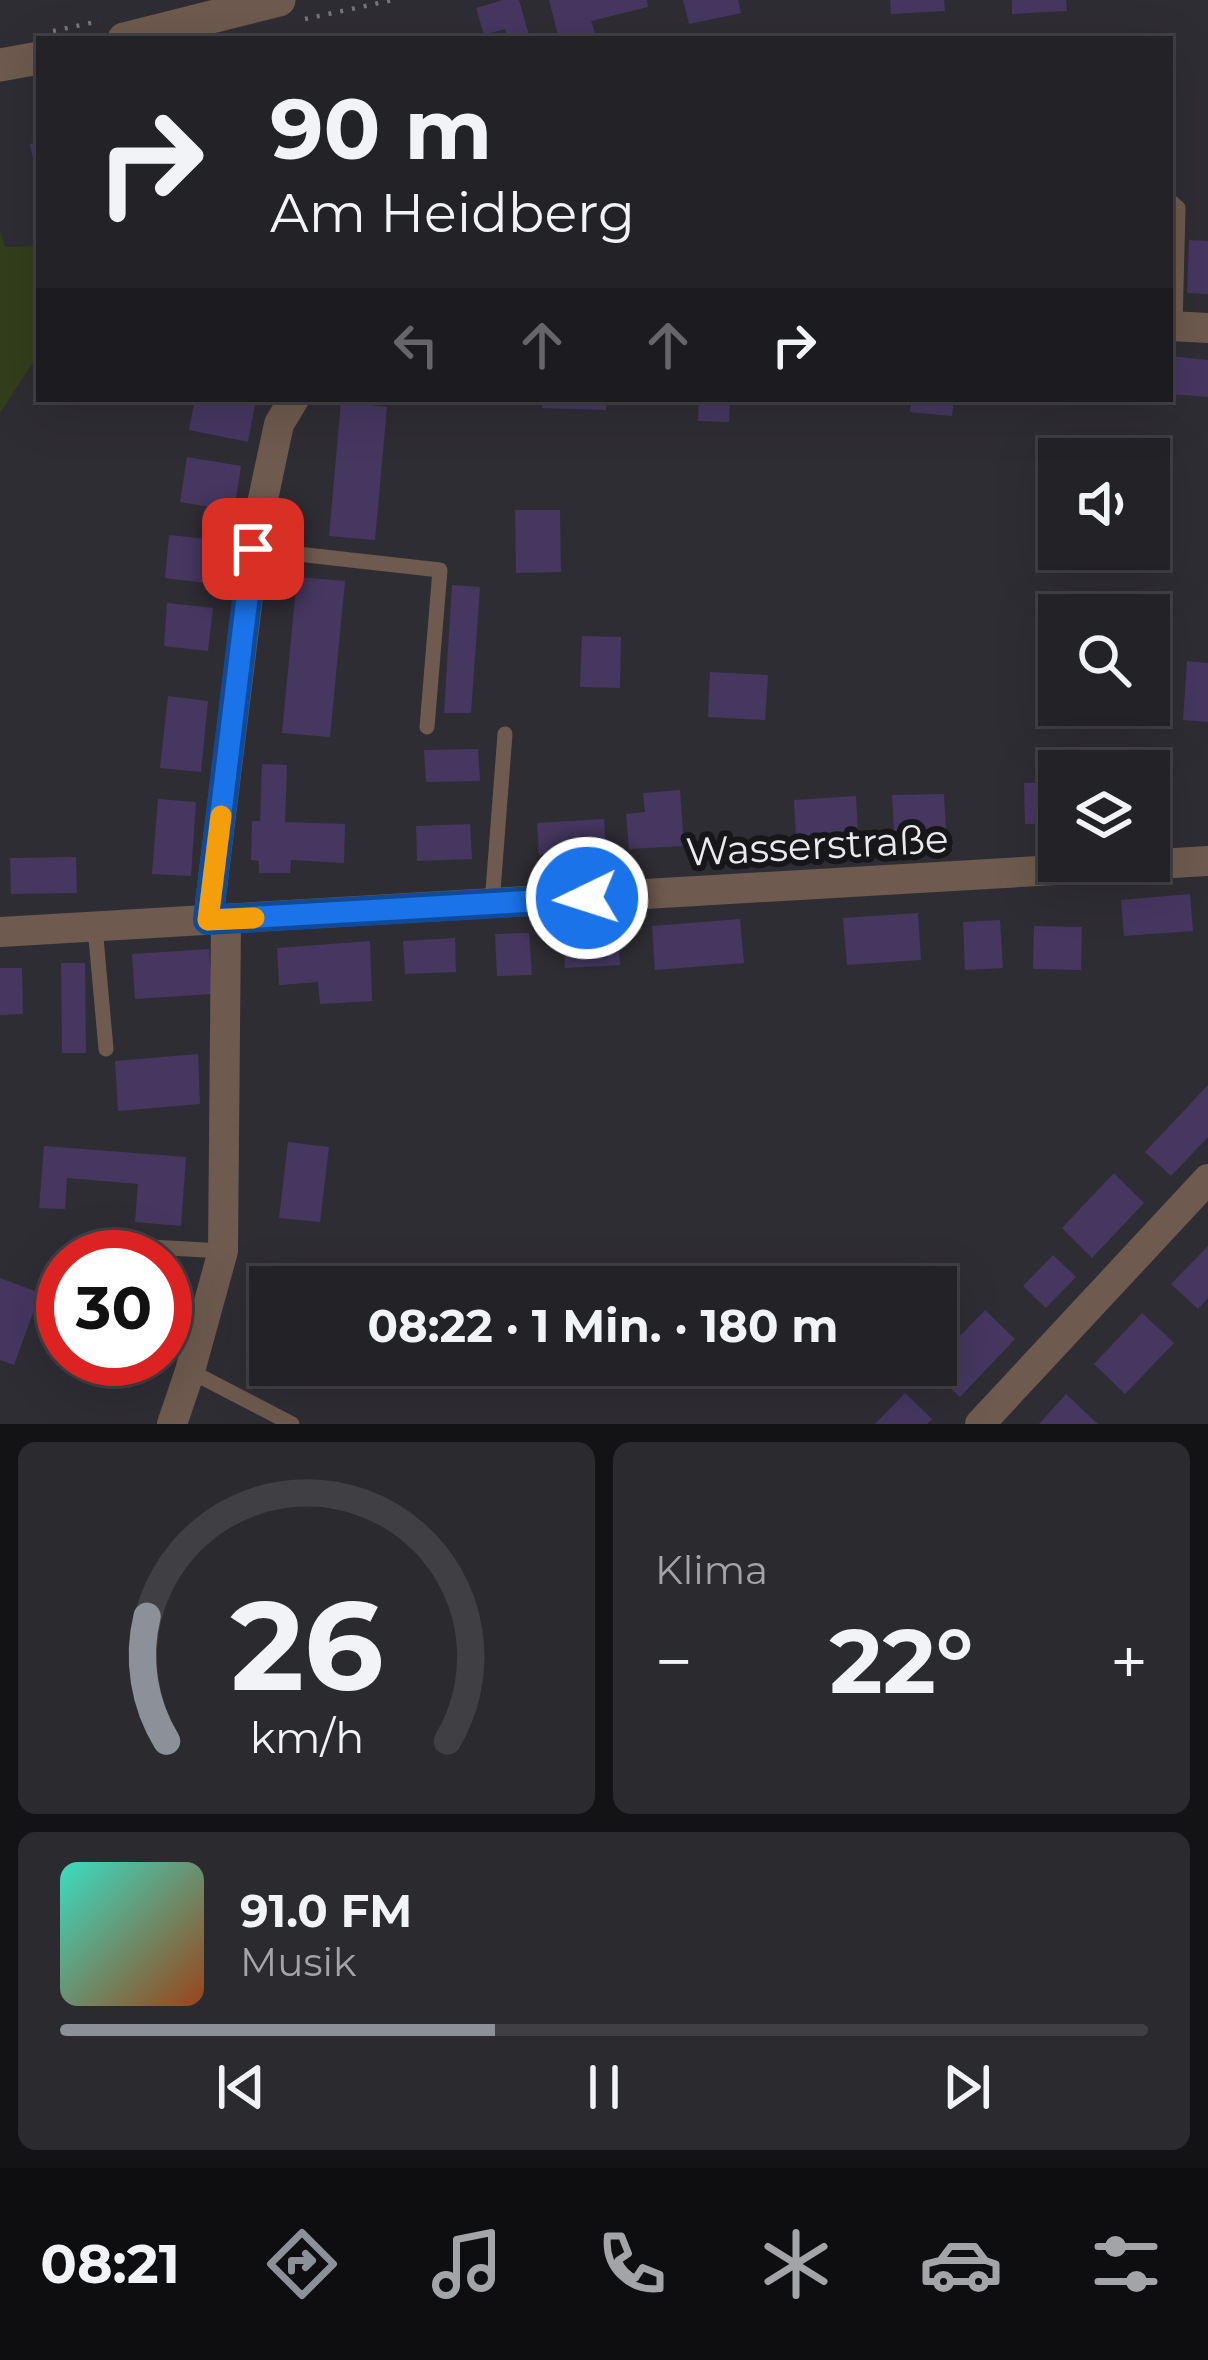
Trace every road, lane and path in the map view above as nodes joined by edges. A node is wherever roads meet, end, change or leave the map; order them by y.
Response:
1 (279, 0) edge
2 (118, 29) edge
3 (85, 36) edge
4 (36, 48) edge
5 (0, 64) edge
6 (1173, 204) edge
7 (1173, 326) edge
8 (1208, 328) edge
9 (292, 402) edge
10 (253, 549) junction
11 (427, 727) dead end
12 (505, 734) dead end
13 (1208, 861) edge
14 (491, 904) junction
15 (217, 920) junction
16 (95, 927) junction
17 (0, 932) edge
18 (106, 1049) dead end
19 (1208, 1178) edge
20 (192, 1249) edge
21 (223, 1251) junction
22 (192, 1364) edge
23 (192, 1372) edge
24 (185, 1386) edge
25 (985, 1422) edge
26 (172, 1424) edge
27 (292, 1424) edge

1 - 2 street
2 - 3 path
4 - 5 street
6 - 7 lane
7 - 8 street
9 - 10 street
10 - 11 lane
10 - 15 street
12 - 14 lane
13 - 14 street, Wasserstraße
14 - 15 street, Wasserstraße
15 - 16 street, Wasserstraße
15 - 21 street
16 - 17 street, Wasserstraße
16 - 18 lane
19 - 25 street
20 - 21 lane
21 - 22 street
23 - 27 lane
24 - 26 street

